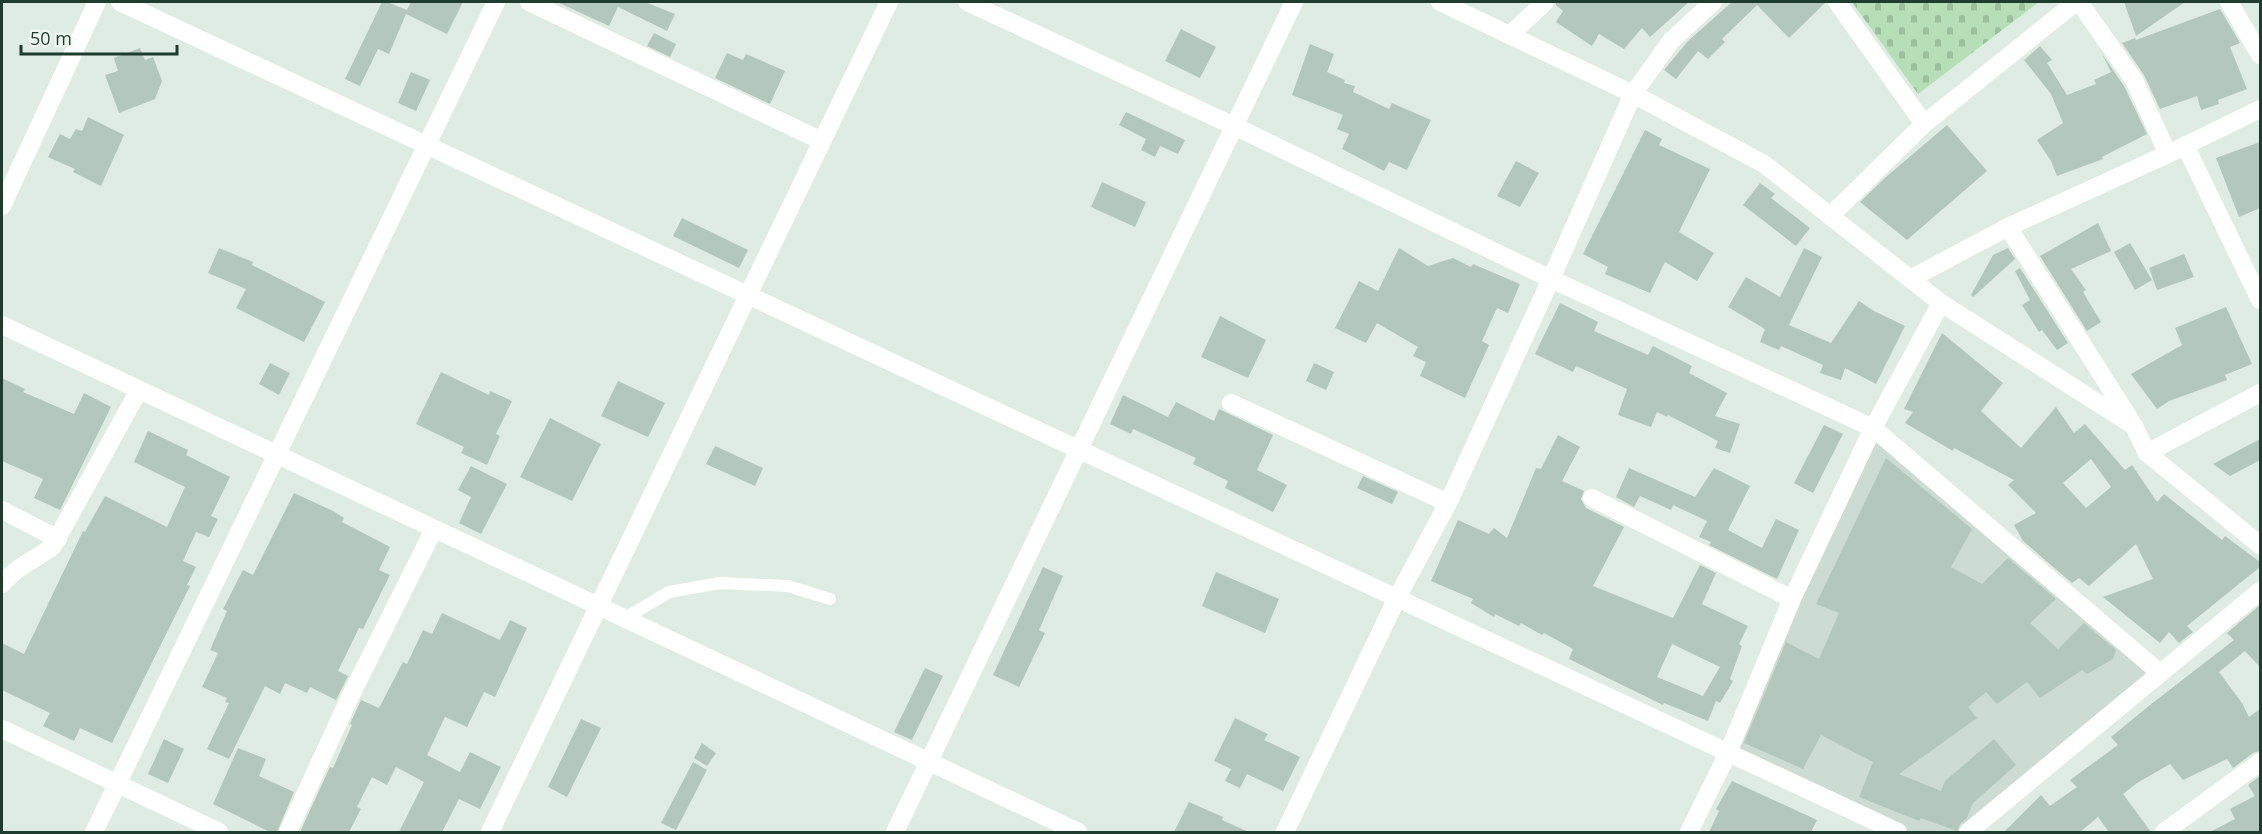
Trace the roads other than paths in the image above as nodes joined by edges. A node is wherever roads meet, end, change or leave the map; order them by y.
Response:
1 (97, 2) edge
2 (120, 2) edge
3 (496, 2) edge
4 (529, 2) edge
5 (889, 2) edge
6 (967, 2) edge
7 (1294, 2) edge
8 (1440, 2) edge
9 (1545, 2) edge
10 (1713, 2) edge
11 (1837, 2) edge
12 (2077, 2) edge
13 (2229, 2) edge
14 (1511, 34) junction
15 (2260, 56) edge
16 (1633, 94) junction
17 (2260, 109) edge
18 (1924, 124) junction
19 (1234, 126) junction
20 (822, 141) junction
21 (426, 144) junction
22 (2186, 145) junction
23 (2168, 154) junction
24 (2, 206) edge
25 (1830, 216) junction
26 (2008, 227) junction
27 (1551, 279) junction
28 (1910, 279) junction
29 (748, 295) junction
30 (2260, 300) edge
31 (1941, 303) junction
32 (2, 325) edge
33 (139, 390) junction
34 (2260, 393) edge
35 (1232, 403) dead end
36 (2134, 426) junction
37 (1873, 428) junction
38 (1079, 450) junction
39 (2147, 453) junction
40 (277, 455) junction
41 (1592, 498) dead end
42 (1448, 503) junction
43 (2, 510) edge
44 (434, 529) junction
45 (58, 539) junction
46 (2260, 546) edge
47 (2, 584) edge
48 (2260, 591) edge
49 (1397, 598) junction
50 (830, 599) dead end
51 (1792, 599) junction
52 (598, 606) junction
53 (624, 619) junction
54 (2160, 673) junction
55 (2, 729) edge
56 (1728, 753) junction
57 (929, 762) junction
58 (2260, 762) edge
59 (117, 784) junction
60 (94, 832) edge
61 (219, 832) edge
62 (288, 832) edge
63 (490, 832) edge
64 (895, 832) edge
65 (1078, 832) edge
66 (1285, 832) edge
67 (1689, 832) edge
68 (1898, 832) edge
69 (1968, 832) edge
70 (2164, 832) edge

1 - 24 street
2 - 21 street
3 - 21 street
4 - 20 street
5 - 20 street
6 - 19 street
7 - 19 street
8 - 14 street
9 - 14 street
10 - 16 street
11 - 18 street
12 - 18 street
12 - 23 street
13 - 15 street
14 - 16 street
16 - 25 street
16 - 27 street
17 - 22 street
18 - 25 street
19 - 27 street
19 - 38 street
20 - 29 street
21 - 29 street
21 - 40 street
22 - 23 street
22 - 30 street
23 - 26 street
25 - 28 street
26 - 28 street
26 - 36 street
27 - 37 street
27 - 42 street
28 - 31 street
29 - 38 street
29 - 52 street
31 - 36 street
31 - 37 street
32 - 33 street
33 - 40 street
33 - 45 street
34 - 39 street
35 - 42 street
36 - 39 street
37 - 51 street
37 - 54 street
38 - 49 street
38 - 57 street
39 - 46 street
40 - 44 street
40 - 59 street
41 - 51 street
42 - 49 street
43 - 45 street
44 - 52 street
44 - 62 street
45 - 47 street
48 - 54 street
49 - 56 street
49 - 66 street
50 - 53 lane
51 - 56 street
52 - 53 street
52 - 63 street
53 - 57 street
54 - 69 street
55 - 59 street
56 - 67 street
56 - 68 street
57 - 64 street
57 - 65 street
58 - 70 street
59 - 60 street
59 - 61 street

